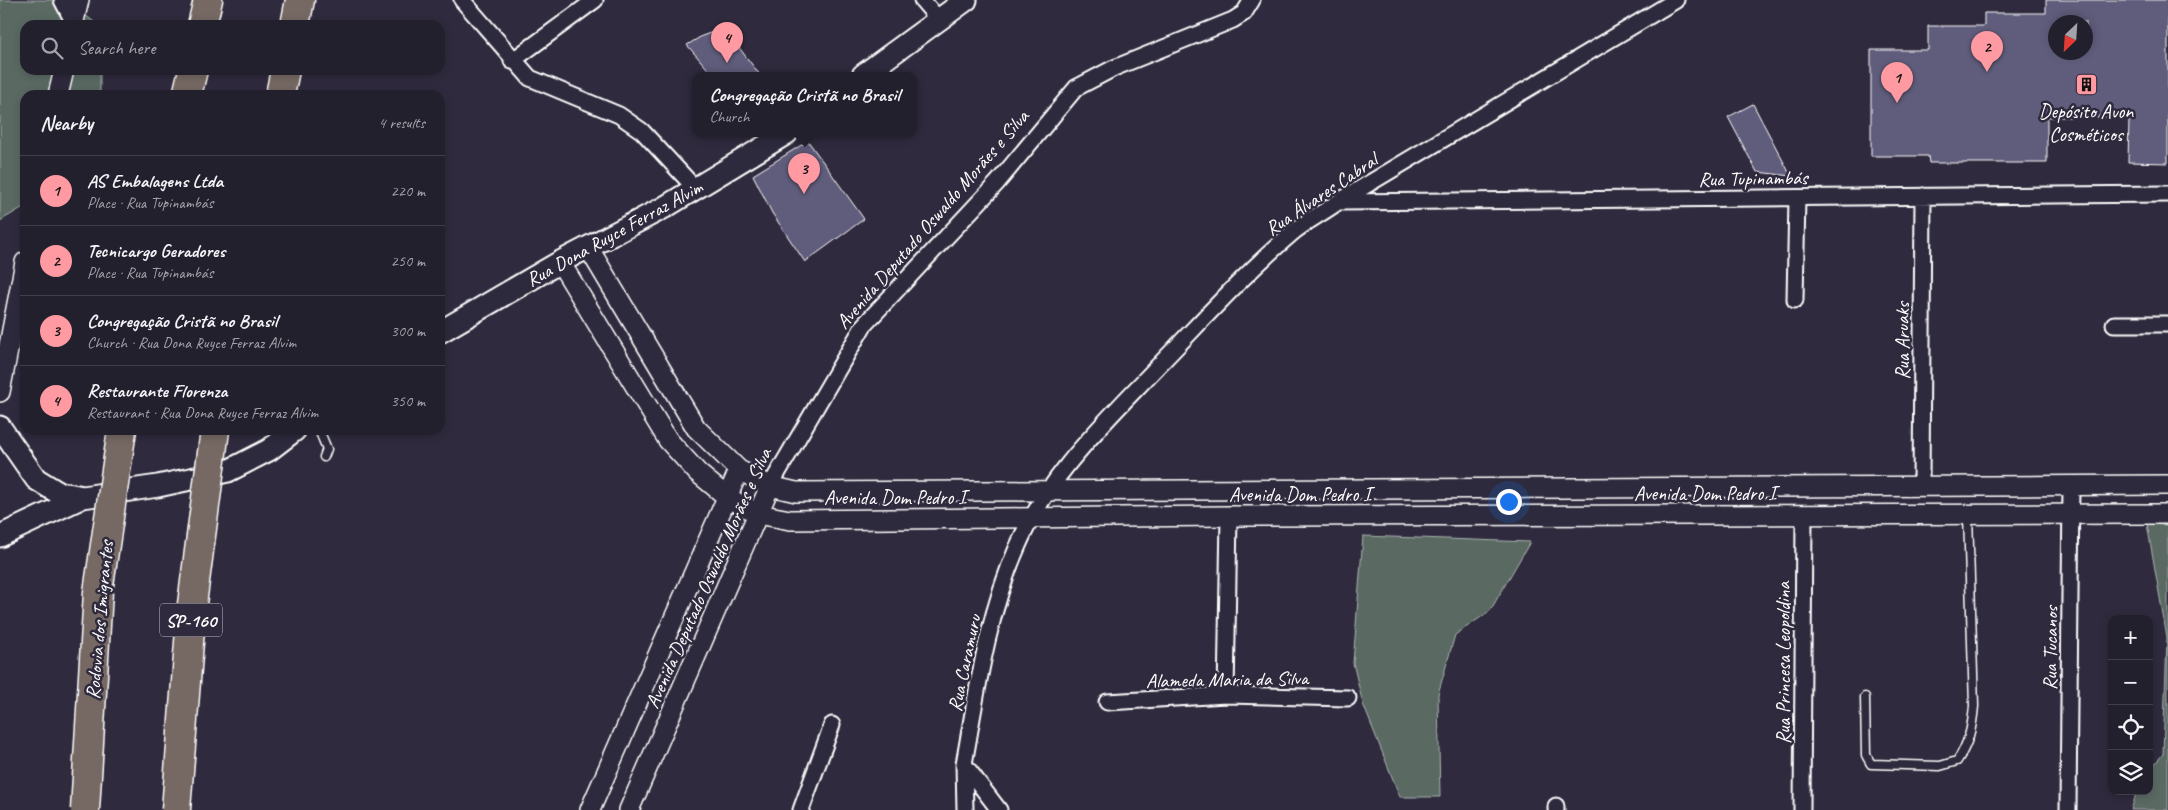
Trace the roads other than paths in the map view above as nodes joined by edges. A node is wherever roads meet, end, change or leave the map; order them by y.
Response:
1 (62, 0) edge
2 (79, 0) edge
3 (208, 0) edge
4 (300, 0) edge
5 (462, 0) edge
6 (595, 0) edge
7 (922, 0) edge
8 (966, 0) edge
9 (1252, 0) edge
10 (1676, 0) edge
11 (71, 20) edge
12 (74, 20) edge
13 (203, 20) edge
14 (296, 20) edge
15 (940, 21) junction
16 (512, 60) junction
17 (867, 72) edge
18 (63, 75) edge
19 (191, 75) edge
20 (284, 75) edge
21 (59, 90) edge
22 (188, 90) edge
23 (281, 90) edge
24 (780, 137) edge
25 (694, 188) junction
26 (2168, 194) edge
27 (1923, 196) junction
28 (1797, 198) junction
29 (1338, 202) junction
30 (588, 247) junction
31 (560, 262) junction
32 (20, 288) edge
33 (1795, 300) dead end
34 (2114, 324) dead end
35 (2168, 324) edge
36 (445, 329) edge
37 (0, 392) edge
38 (0, 427) edge
39 (121, 435) edge
40 (214, 435) edge
41 (288, 435) edge
42 (321, 435) edge
43 (324, 457) dead end
44 (739, 470) junction
45 (2168, 485) edge
46 (770, 486) junction
47 (1921, 486) junction
48 (2071, 486) junction
49 (1642, 487) junction
50 (1048, 490) junction
51 (83, 497) junction
52 (727, 497) junction
53 (758, 514) junction
54 (2168, 514) edge
55 (1804, 515) junction
56 (1968, 515) junction
57 (2072, 515) junction
58 (1229, 516) junction
59 (1643, 516) junction
60 (1031, 518) junction
61 (0, 536) edge
62 (1226, 695) junction
63 (1865, 697) dead end
64 (1348, 698) dead end
65 (1107, 702) dead end
66 (832, 725) dead end
67 (964, 764) junction
68 (85, 810) edge
69 (176, 810) edge
70 (590, 810) edge
71 (629, 810) edge
72 (801, 810) edge
73 (964, 810) edge
74 (999, 810) edge
75 (1802, 810) edge
76 (2068, 810) edge

1 - 11 street
2 - 12 street
3 - 13 highway
4 - 14 highway
5 - 16 street
6 - 16 street
7 - 15 street
8 - 15 main road
9 - 46 street, Avenida Deputado Oswaldo Morães e Silva
10 - 29 street, Rua Álvares Cabral
15 - 17 main road
16 - 25 street
18 - 21 street
19 - 22 highway
20 - 23 highway
24 - 25 main road, Rua Dona Ruyce Ferraz Alvim
25 - 30 main road, Rua Dona Ruyce Ferraz Alvim
26 - 27 street, Rua Tupinambás
27 - 28 street, Rua Tupinambás
27 - 47 street, Rua Aruaks
28 - 29 street, Rua Tupinambás
28 - 33 street
29 - 50 street, Rua Álvares Cabral
30 - 31 main road, Rua Dona Ruyce Ferraz Alvim
30 - 44 street, Avenida Dom Pedro I
31 - 36 main road, Rua Dona Ruyce Ferraz Alvim
31 - 52 street, Avenida Dom Pedro I
32 - 37 street
34 - 35 street
38 - 51 main road
39 - 68 highway, Rodovia dos Imigrantes, bridge
40 - 69 highway, SP-160, bridge
41 - 51 main road
42 - 43 lane
44 - 46 street, Avenida Dom Pedro I
44 - 52 street, Avenida Deputado Oswaldo Morães e Silva
45 - 48 street, Avenida Dom Pedro I
46 - 50 street, Avenida Dom Pedro I
46 - 53 street, Avenida Deputado Oswaldo Morães e Silva
47 - 48 street, Avenida Dom Pedro I
47 - 49 street, Avenida Dom Pedro I
48 - 57 street, Rua Tucanos
49 - 50 street, Avenida Dom Pedro I
49 - 59 street
50 - 60 street, Rua Álvares Cabral
51 - 61 main road
52 - 53 street, Avenida Dom Pedro I
52 - 70 street, Avenida Deputado Oswaldo Morães e Silva
53 - 60 street, Avenida Dom Pedro I
53 - 71 street, Avenida Deputado Oswaldo Morães e Silva
54 - 57 street, Avenida Dom Pedro I
55 - 56 street, Avenida Dom Pedro I
55 - 59 street, Avenida Dom Pedro I
55 - 75 street, Rua Princesa Leopoldina
56 - 57 street, Avenida Dom Pedro I
56 - 63 lane
57 - 76 street, Rua Tucanos
58 - 59 street, Avenida Dom Pedro I
58 - 60 street, Avenida Dom Pedro I
58 - 62 street
60 - 67 street, Rua Caramuru
62 - 64 street, Alameda Maria da Silva
62 - 65 street, Alameda Maria da Silva
66 - 72 street
67 - 73 street, Rua Caramuru
67 - 74 street

